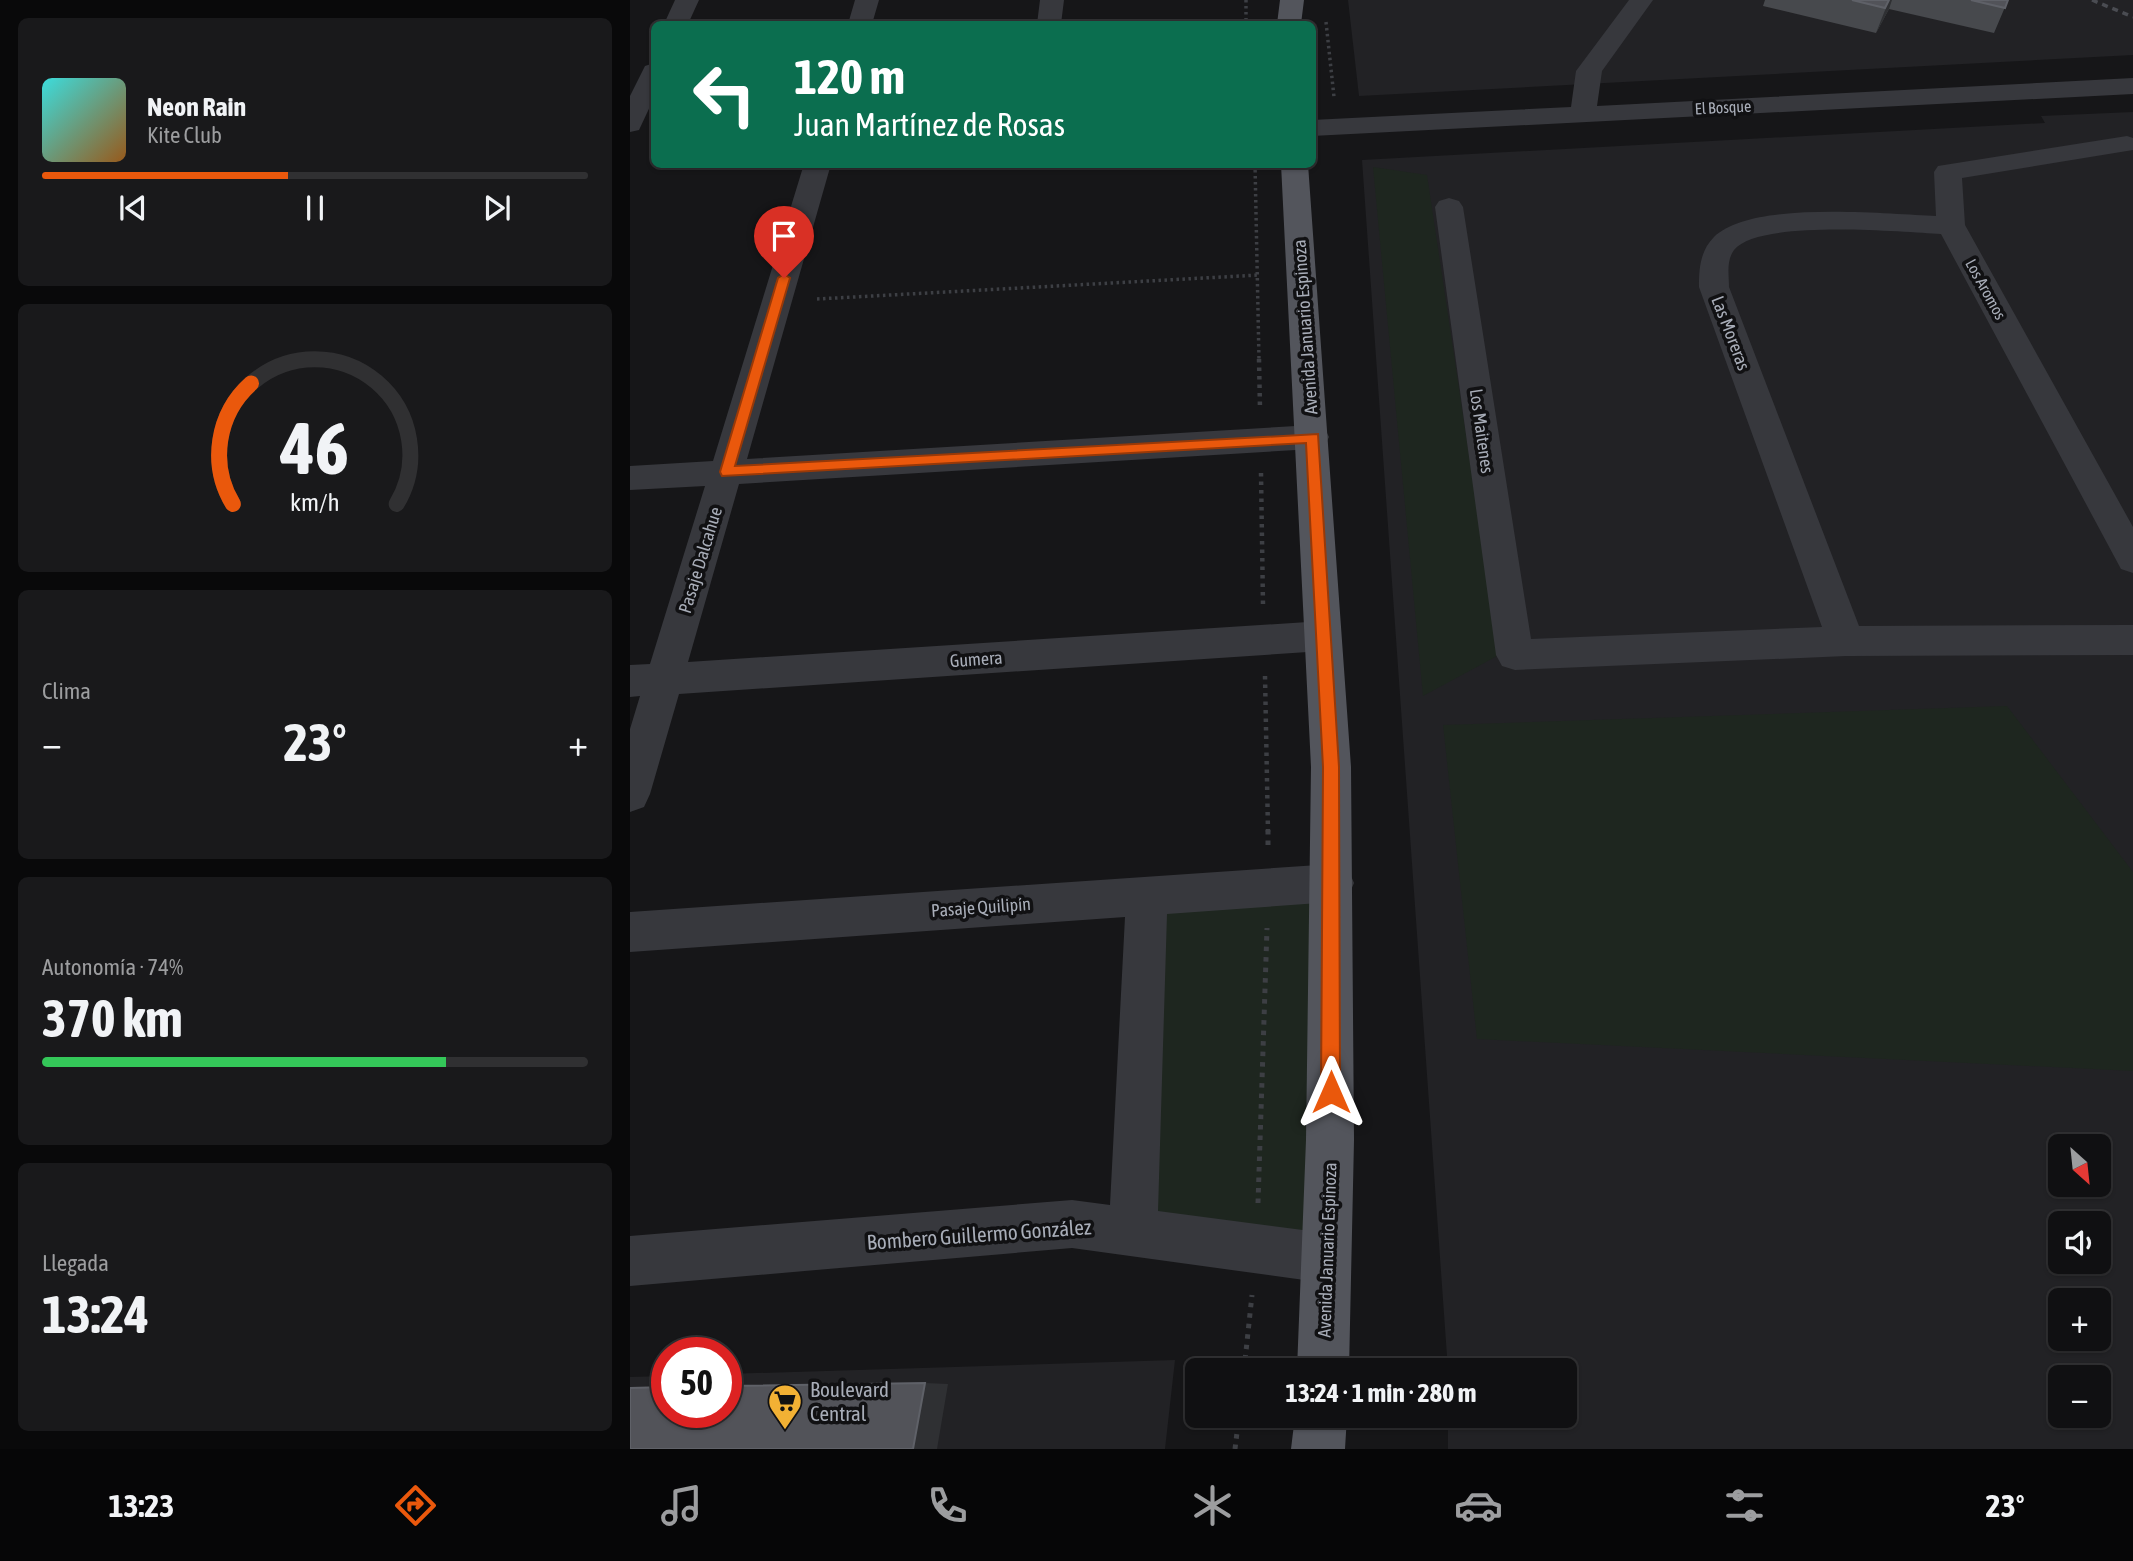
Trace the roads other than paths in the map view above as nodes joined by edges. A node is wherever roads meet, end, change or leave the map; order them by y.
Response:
1 (687, 0) edge
2 (867, 0) edge
3 (1052, 0) edge
4 (1279, 0) edge
5 (1292, 0) edge
6 (1641, 0) edge
7 (677, 21) edge
8 (861, 21) edge
9 (1049, 21) edge
10 (1282, 21) edge
11 (1289, 21) edge
12 (651, 56) edge
13 (630, 57) edge
14 (651, 78) edge
15 (2133, 86) edge
16 (2086, 89) junction
17 (1583, 114) junction
18 (630, 124) edge
19 (1316, 128) edge
20 (2120, 134) edge
21 (817, 168) edge
22 (1294, 168) edge
23 (1449, 207) dead end
24 (1951, 225) junction
25 (1313, 438) junction
26 (726, 472) junction
27 (630, 478) edge
28 (2133, 559) edge
29 (1323, 636) junction
30 (2133, 640) edge
31 (1846, 641) junction
32 (647, 680) edge
33 (630, 794) edge
34 (1333, 883) junction
35 (1147, 895) junction
36 (630, 932) edge
37 (1133, 1230) junction
38 (1326, 1258) junction
39 (630, 1261) edge
40 (1323, 1358) edge
41 (1320, 1428) edge
42 (1318, 1449) edge

1 - 7 street
2 - 8 street
3 - 9 street
4 - 10 main road
5 - 11 main road
6 - 17 street
12 - 13 street
14 - 18 street
15 - 16 street, El Bosque
16 - 17 street, El Bosque
16 - 20 street
17 - 19 street, El Bosque
20 - 24 street, Los Aromos
21 - 26 street, Pasaje Dalcahue
22 - 25 main road, Avenida Januario Espinoza
23 - 31 street, Los Maitenes
24 - 28 street, Los Aromos
24 - 31 street, Las Moreras
25 - 26 street
25 - 29 main road, Avenida Januario Espinoza
26 - 27 street
26 - 32 street, Pasaje Dalcahue
29 - 32 street, Gumera
29 - 34 main road, Avenida Januario Espinoza
30 - 31 street
32 - 33 street, Pasaje Dalcahue
34 - 35 street, Pasaje Quilipín
34 - 38 main road, Avenida Januario Espinoza
35 - 36 street, Pasaje Quilipín
35 - 37 street
37 - 38 street, Bombero Guillermo González
37 - 39 street, Bombero Guillermo González
38 - 40 main road, Avenida Januario Espinoza
41 - 42 main road

